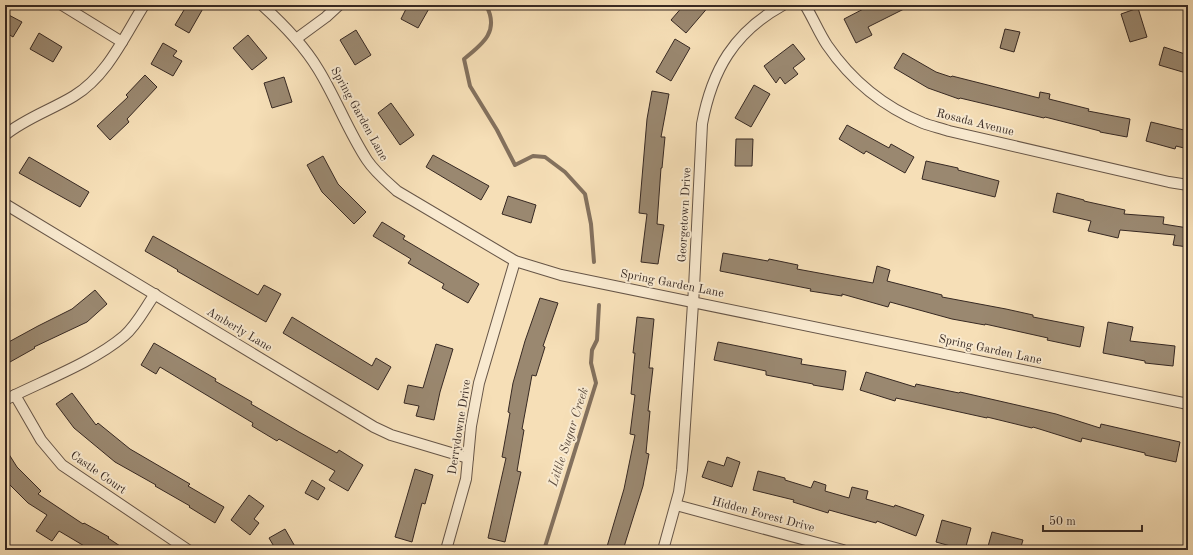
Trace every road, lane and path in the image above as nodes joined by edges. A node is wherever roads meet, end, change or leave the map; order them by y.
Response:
1 (62, 5) edge
2 (144, 5) edge
3 (262, 5) edge
4 (339, 5) edge
5 (783, 5) edge
6 (806, 5) edge
7 (296, 39) junction
8 (122, 42) junction
9 (5, 135) edge
10 (1188, 185) edge
11 (5, 204) edge
12 (515, 261) junction
13 (155, 294) junction
14 (693, 302) junction
15 (15, 395) junction
16 (5, 400) edge
17 (1188, 404) edge
18 (468, 458) junction
19 (676, 505) junction
20 (188, 550) edge
21 (446, 550) edge
22 (663, 550) edge
23 (843, 550) edge

1 - 8 street
2 - 8 street
3 - 7 street, Spring Garden Lane
4 - 7 street
5 - 14 street, Georgetown Drive
6 - 10 street, Rosada Avenue
7 - 12 street, Spring Garden Lane
8 - 9 street
11 - 13 street, Amberly Lane
12 - 14 street, Spring Garden Lane
12 - 18 street, Derrydowne Drive
13 - 15 street
13 - 18 street, Amberly Lane
14 - 17 street, Spring Garden Lane
14 - 19 street, Georgetown Drive
15 - 16 street
15 - 20 street, Castle Court
18 - 21 street, Derrydowne Drive
19 - 22 street, Georgetown Drive
19 - 23 street, Hidden Forest Drive

